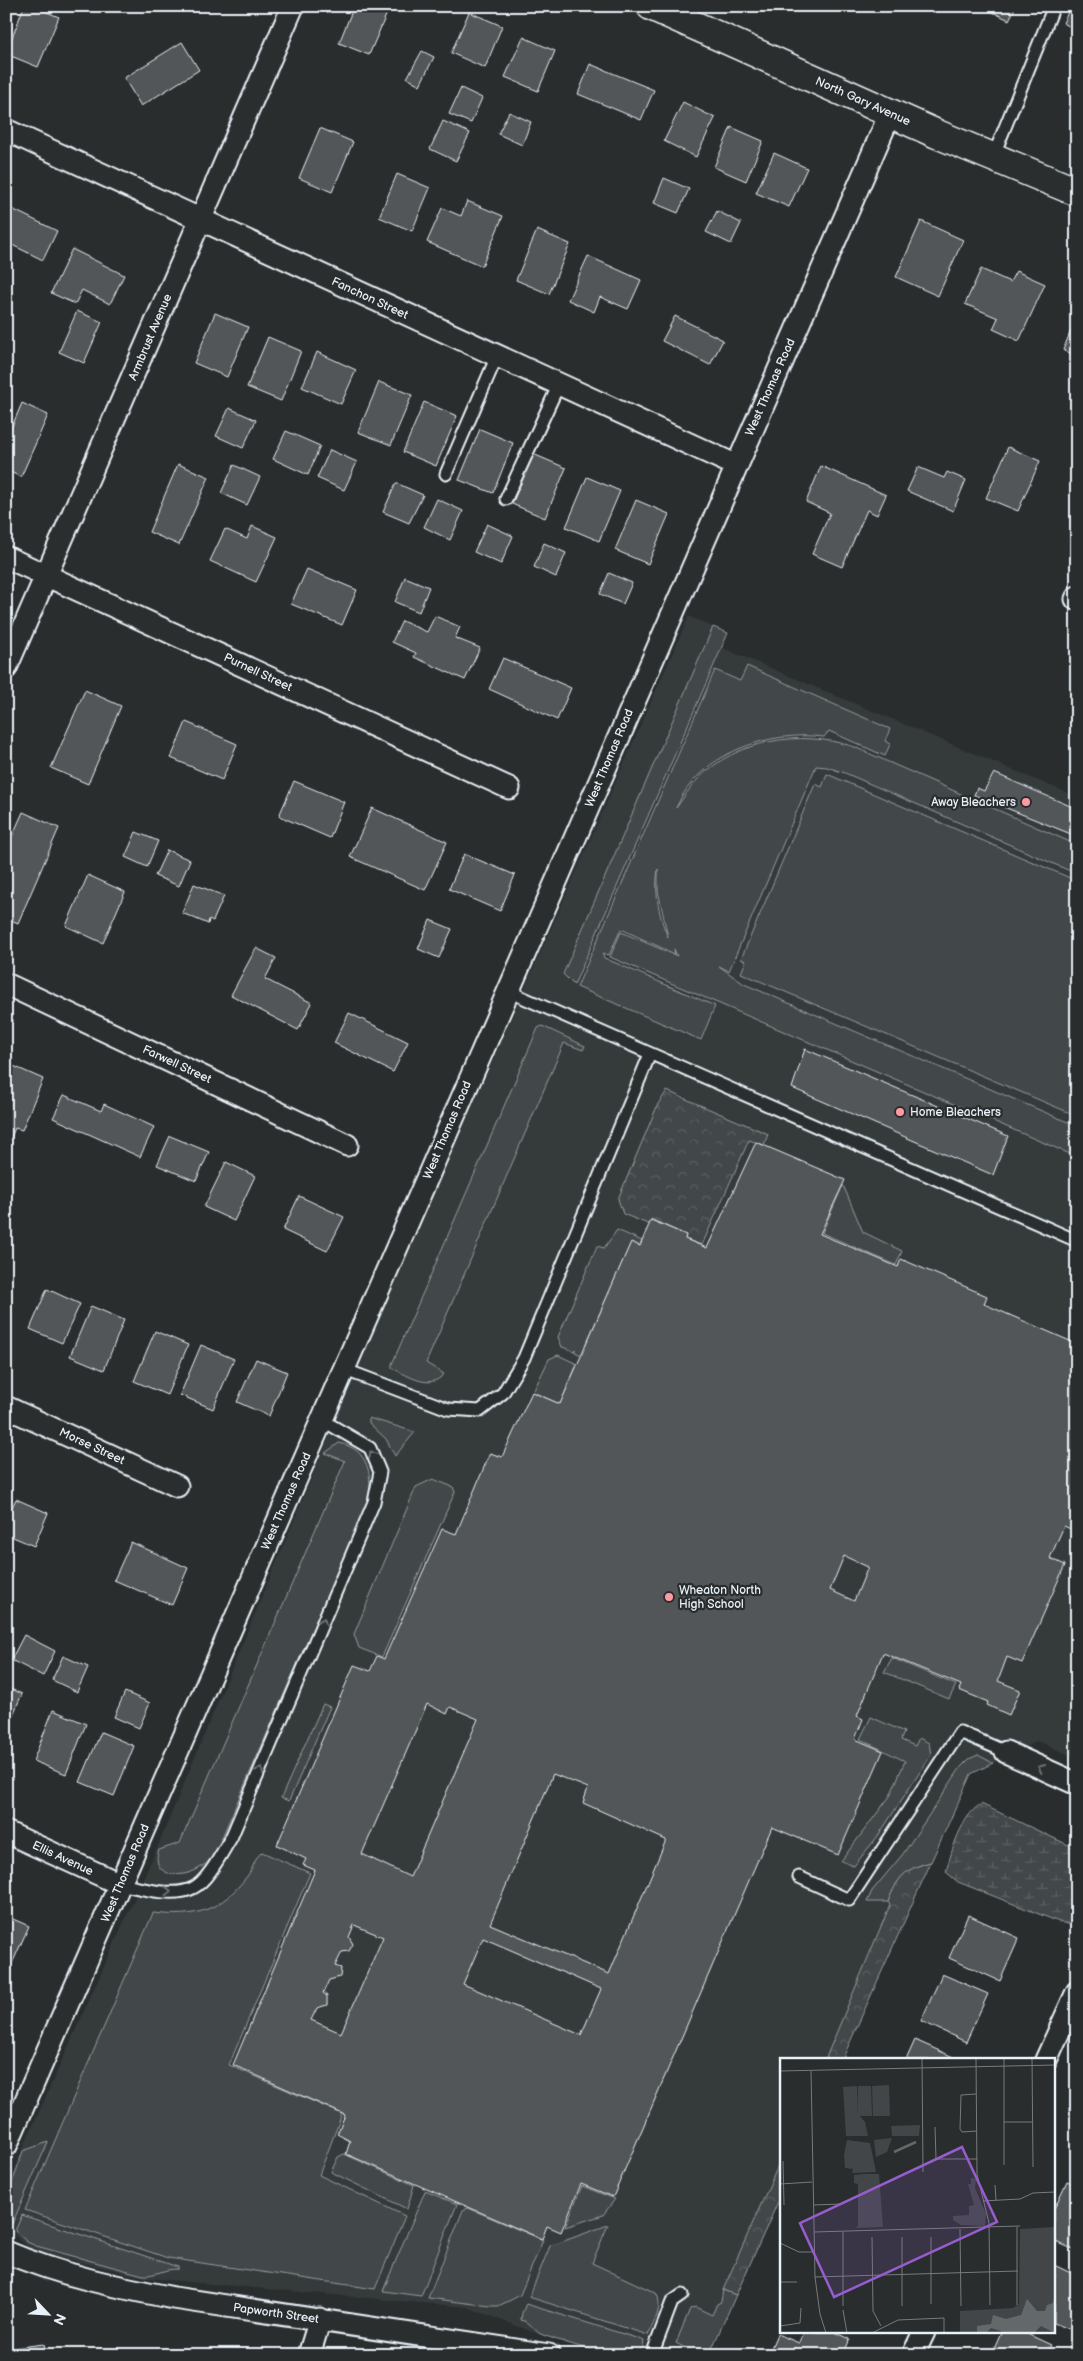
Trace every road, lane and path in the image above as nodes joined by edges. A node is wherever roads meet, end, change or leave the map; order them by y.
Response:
1 (293, 6) edge
2 (1054, 6) edge
3 (653, 7) edge
4 (890, 114) junction
5 (6, 130) edge
6 (993, 157) junction
7 (1077, 192) edge
8 (200, 220) junction
9 (497, 356) junction
10 (559, 384) junction
11 (735, 465) junction
12 (446, 474) dead end
13 (506, 499) dead end
14 (6, 557) edge
15 (46, 575) junction
16 (6, 668) edge
17 (509, 788) dead end
18 (6, 984) edge
19 (508, 991) junction
20 (650, 1054) junction
21 (347, 1145) dead end
22 (1077, 1241) edge
23 (343, 1370) junction
24 (6, 1407) edge
25 (322, 1420) junction
26 (177, 1486) dead end
27 (1006, 1752) joint
28 (1077, 1784) edge
29 (6, 1832) edge
30 (799, 1877) dead end
31 (120, 1884) junction
32 (1077, 1992) edge
33 (1047, 2058) edge
34 (6, 2146) edge
35 (6, 2252) edge
36 (682, 2295) dead end
37 (320, 2319) junction
38 (923, 2334) edge
39 (309, 2355) edge
40 (549, 2355) edge
41 (652, 2355) edge
42 (913, 2355) edge

1 - 8 street, Armbrust Avenue
2 - 6 lane
3 - 4 street, North Gary Avenue
4 - 6 street, North Gary Avenue
4 - 11 street, West Thomas Road
5 - 8 street, Fanchon Street
6 - 7 street, North Gary Avenue
8 - 9 street, Fanchon Street
8 - 15 street, Armbrust Avenue
9 - 10 street, Fanchon Street
9 - 12 lane
10 - 11 street, Fanchon Street
10 - 13 lane
11 - 19 street, West Thomas Road
14 - 15 street, Purnell Street
15 - 16 street, Armbrust Avenue
15 - 17 street, Purnell Street
18 - 21 street, Farwell Street
19 - 20 lane
19 - 23 street, West Thomas Road
20 - 22 lane
20 - 23 lane
23 - 25 street, West Thomas Road
24 - 26 street, Morse Street
25 - 31 street, West Thomas Road
31 -> 25 lane
28 -> 27 street
27 - 30 lane
29 - 31 street, Ellis Avenue
31 - 34 street, West Thomas Road
32 - 33 street
35 - 37 street, Papworth Street
36 - 41 lane
37 - 39 street
37 - 40 street, Papworth Street
38 - 42 street

